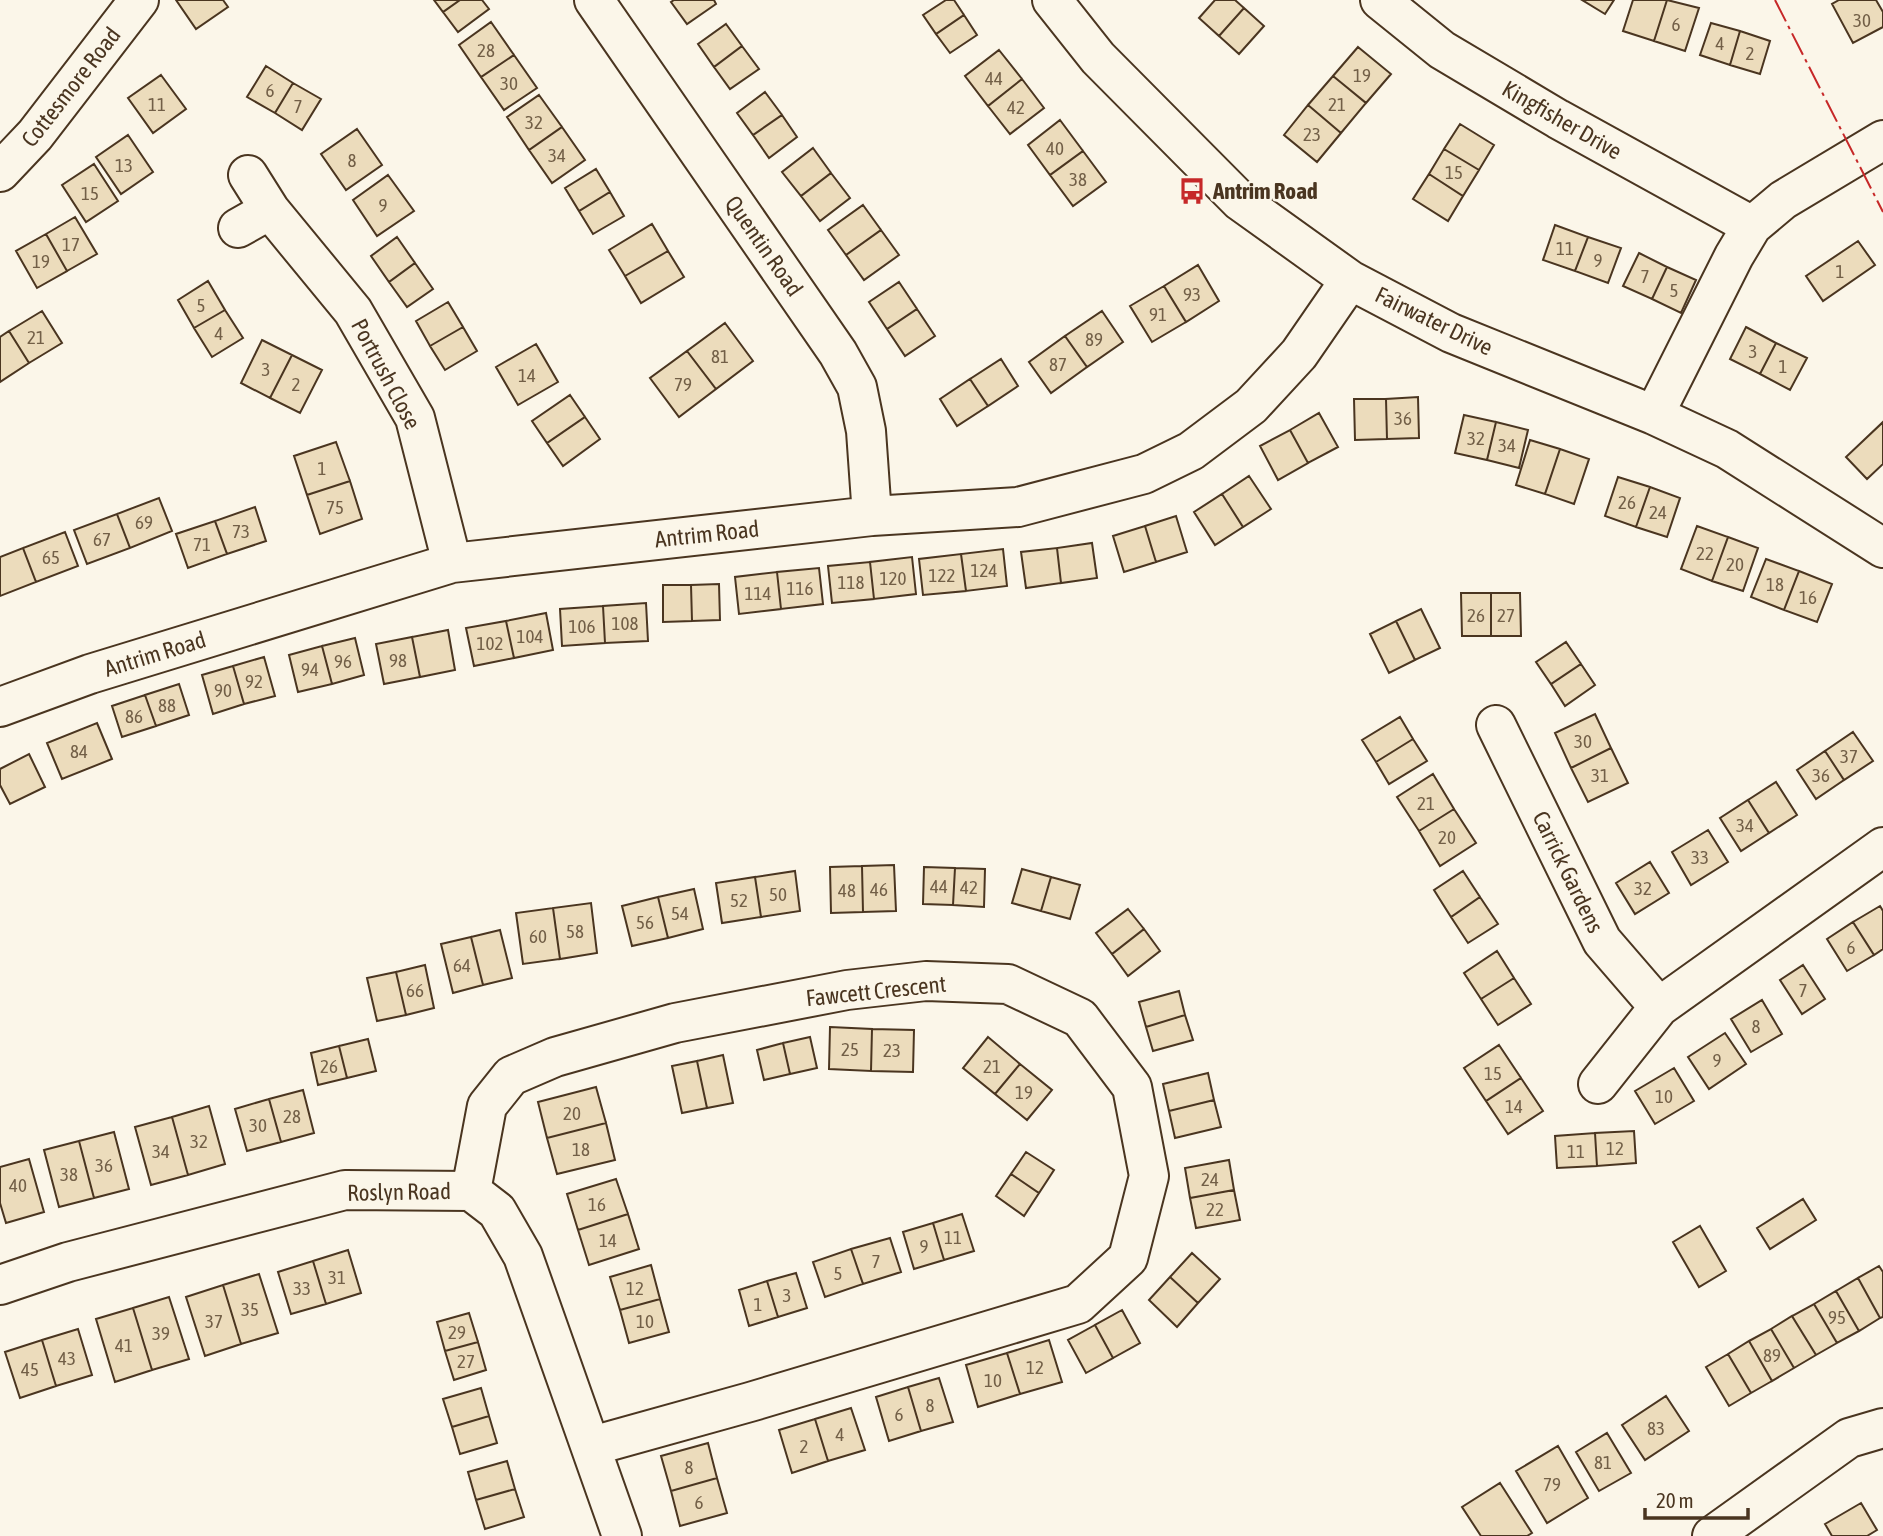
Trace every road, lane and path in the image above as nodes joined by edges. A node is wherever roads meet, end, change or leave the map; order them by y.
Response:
1 (139, 0) edge
2 (594, 0) edge
3 (1052, 0) edge
4 (1380, 0) edge
5 (1883, 140) edge
6 (0, 172) edge
7 (248, 175) dead end
8 (1752, 226) junction
9 (1350, 280) junction
10 (1654, 415) junction
11 (872, 516) junction
12 (1883, 548) edge
13 (453, 563) junction
14 (0, 707) edge
15 (1496, 725) dead end
16 (1883, 847) edge
17 (1659, 1007) junction
18 (1598, 1084) dead end
19 (471, 1191) junction
20 (0, 1284) edge
21 (1883, 1428) edge
22 (592, 1446) junction
23 (622, 1536) edge
24 (1712, 1536) edge

1 - 6 street, Cottesmore Road
2 - 11 street, Quentin Road
3 - 9 street, Fairwater Drive
4 - 8 street, Kingfisher Drive
5 - 8 street
7 - 13 street, Portrush Close
8 - 10 street
9 - 10 street, Fairwater Drive
9 - 11 street, Antrim Road
10 - 12 street, Fairwater Drive
11 - 13 street, Antrim Road
13 - 14 street, Antrim Road
15 - 17 street, Carrick Gardens
16 - 17 street
17 - 18 street
19 - 20 street, Roslyn Road
19 - 22 street, Roslyn Road
19 - 22 street, Fawcett Crescent
21 - 24 street
22 - 23 street, Roslyn Road

